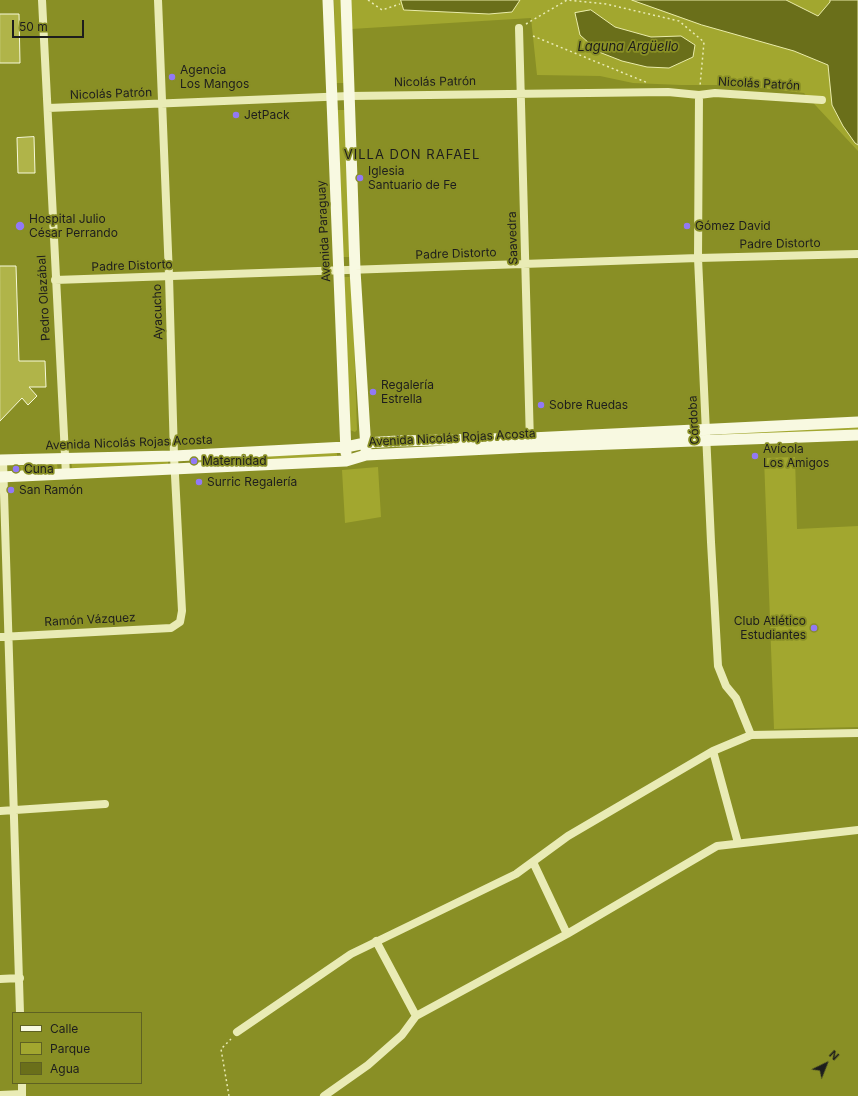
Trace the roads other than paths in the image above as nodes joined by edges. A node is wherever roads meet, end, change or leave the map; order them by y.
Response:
1 (42, 0) edge
2 (158, 0) edge
3 (328, 0) edge
4 (346, 0) edge
5 (519, 28) road end
6 (521, 93) junction
7 (700, 95) junction
8 (349, 96) junction
9 (331, 97) junction
10 (822, 100) dead end
11 (162, 104) junction
12 (48, 108) junction
13 (858, 254) edge
14 (698, 258) junction
15 (526, 264) junction
16 (339, 270) junction
17 (355, 270) junction
18 (169, 276) junction
19 (55, 280) junction
20 (858, 422) edge
21 (706, 430) junction
22 (858, 435) edge
23 (707, 441) junction
24 (530, 442) junction
25 (365, 443) junction
26 (346, 447) junction
27 (366, 455) junction
28 (174, 456) junction
29 (65, 458) junction
30 (1, 460) edge
31 (346, 461) junction
32 (175, 470) junction
33 (66, 475) junction
34 (2, 477) edge
35 (180, 622) joint
36 (4, 637) edge
37 (858, 733) edge
38 (751, 735) junction
39 (713, 751) junction
40 (105, 804) dead end
41 (0, 811) edge
42 (14, 811) junction
43 (858, 830) edge
44 (738, 843) junction
45 (533, 862) junction
46 (567, 934) junction
47 (376, 941) junction
48 (20, 978) junction
49 (0, 979) edge
50 (20, 1012) edge
51 (416, 1016) junction
52 (237, 1032) road end
53 (22, 1084) edge
54 (0, 1094) edge
55 (22, 1095) edge
56 (324, 1096) edge

1 - 12 street, Pedro Olazábal
2 - 11 street, Ayacucho
3 - 9 main road, Avenida Paraguay
4 - 8 main road
5 - 6 street, Saavedra
6 - 7 street, Nicolás Patrón
6 - 8 street, Nicolás Patrón
6 - 15 street, Saavedra
7 - 10 street, Nicolás Patrón
7 - 14 street, Córdoba
8 - 9 street, Nicolás Patrón
8 - 17 main road
9 - 11 street, Nicolás Patrón
9 - 16 main road, Avenida Paraguay
11 - 12 street, Nicolás Patrón
11 - 18 street, Ayacucho
12 - 19 street, Pedro Olazábal
13 - 14 street, Padre Distorto
14 - 15 street, Padre Distorto
14 - 21 street, Córdoba
15 - 17 street, Padre Distorto
15 - 24 street, Saavedra
16 - 17 street, Padre Distorto
16 - 18 street, Padre Distorto
16 - 26 main road, Avenida Paraguay
17 - 25 main road
18 - 19 street, Padre Distorto
18 - 28 street, Ayacucho
19 - 29 street, Pedro Olazábal
20 - 21 main road, Avenida Nicolás Rojas Acosta
21 - 23 street, Córdoba
21 - 24 main road, Avenida Nicolás Rojas Acosta
22 - 23 main road, Avenida Nicolás Rojas Acosta
23 - 24 main road, Avenida Nicolás Rojas Acosta
23 - 38 street, Córdoba
24 - 25 main road, Avenida Nicolás Rojas Acosta
24 - 27 main road, Avenida Nicolás Rojas Acosta
25 - 26 main road, Avenida Nicolás Rojas Acosta
25 - 27 main road
26 - 28 main road, Avenida Nicolás Rojas Acosta
26 - 31 main road, Avenida Paraguay
27 - 31 main road, Avenida Nicolás Rojas Acosta
28 - 29 main road, Avenida Nicolás Rojas Acosta
28 - 32 street, Ayacucho
29 - 30 main road, Avenida Nicolás Rojas Acosta
29 - 33 street, Pedro Olazábal
30 - 34 street
31 - 32 main road, Avenida Nicolás Rojas Acosta
32 - 33 main road, Avenida Nicolás Rojas Acosta
32 - 35 street, Ayacucho
33 - 34 main road, Avenida Nicolás Rojas Acosta
34 - 36 street
35 - 36 street, Ramón Vázquez
36 - 42 street
37 - 38 street
38 - 39 street
39 - 44 street
39 - 45 street
40 - 42 street
41 - 42 street
42 - 48 street
43 - 44 street
44 - 46 street
45 - 46 street
45 - 47 street
46 - 51 street
47 - 51 street
47 - 52 street
48 - 49 street
48 - 50 street
51 - 56 street
53 - 55 street
54 - 55 street

